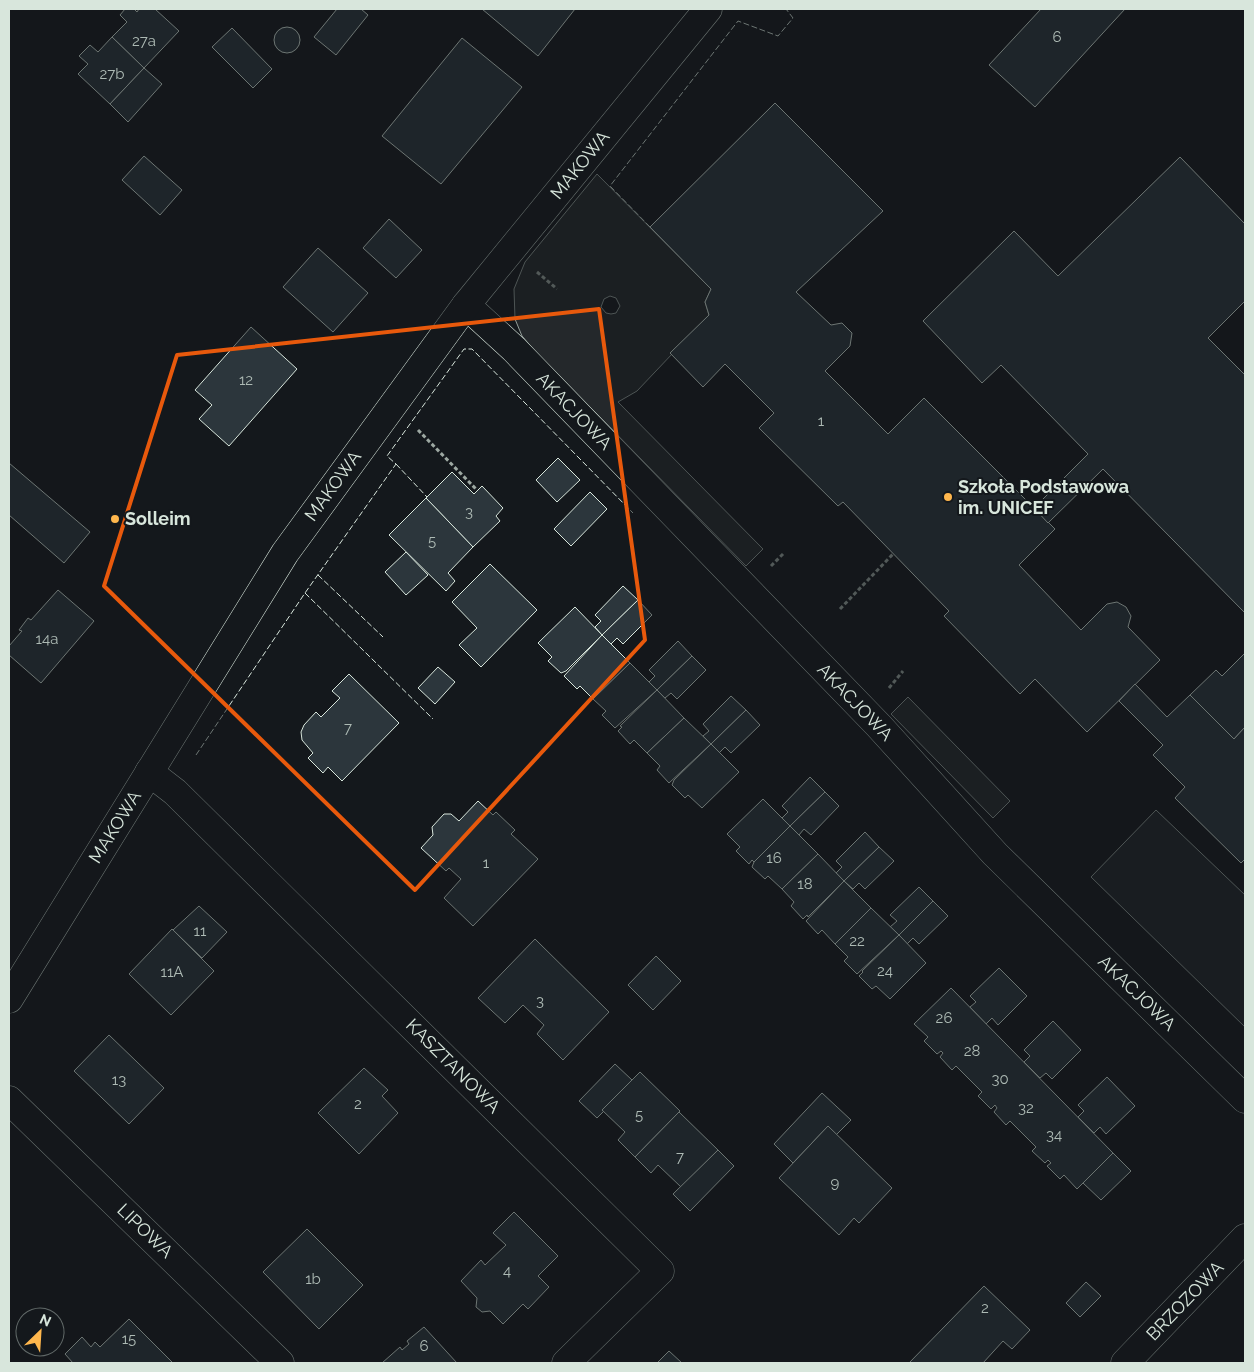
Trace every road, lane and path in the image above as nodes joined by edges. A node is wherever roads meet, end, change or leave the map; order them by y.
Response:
1 (708, 9) edge
2 (532, 267) dead end
3 (557, 288) dead end
4 (466, 305) junction
5 (417, 429) dead end
6 (477, 490) dead end
7 (893, 554) dead end
8 (840, 609) dead end
9 (149, 772) junction
10 (9, 999) edge
11 (1245, 1099) edge
12 (9, 1100) edge
13 (1245, 1238) edge
14 (280, 1363) edge
15 (566, 1363) edge
16 (1125, 1363) edge

1 - 4 street, MAKOWA
2 - 3 path
4 - 9 street, MAKOWA
4 - 11 street, AKACJOWA
5 - 6 path
7 - 8 path
9 - 10 street, MAKOWA
9 - 15 street, KASZTANOWA
12 - 14 street, LIPOWA
13 - 16 street, BRZOZOWA

